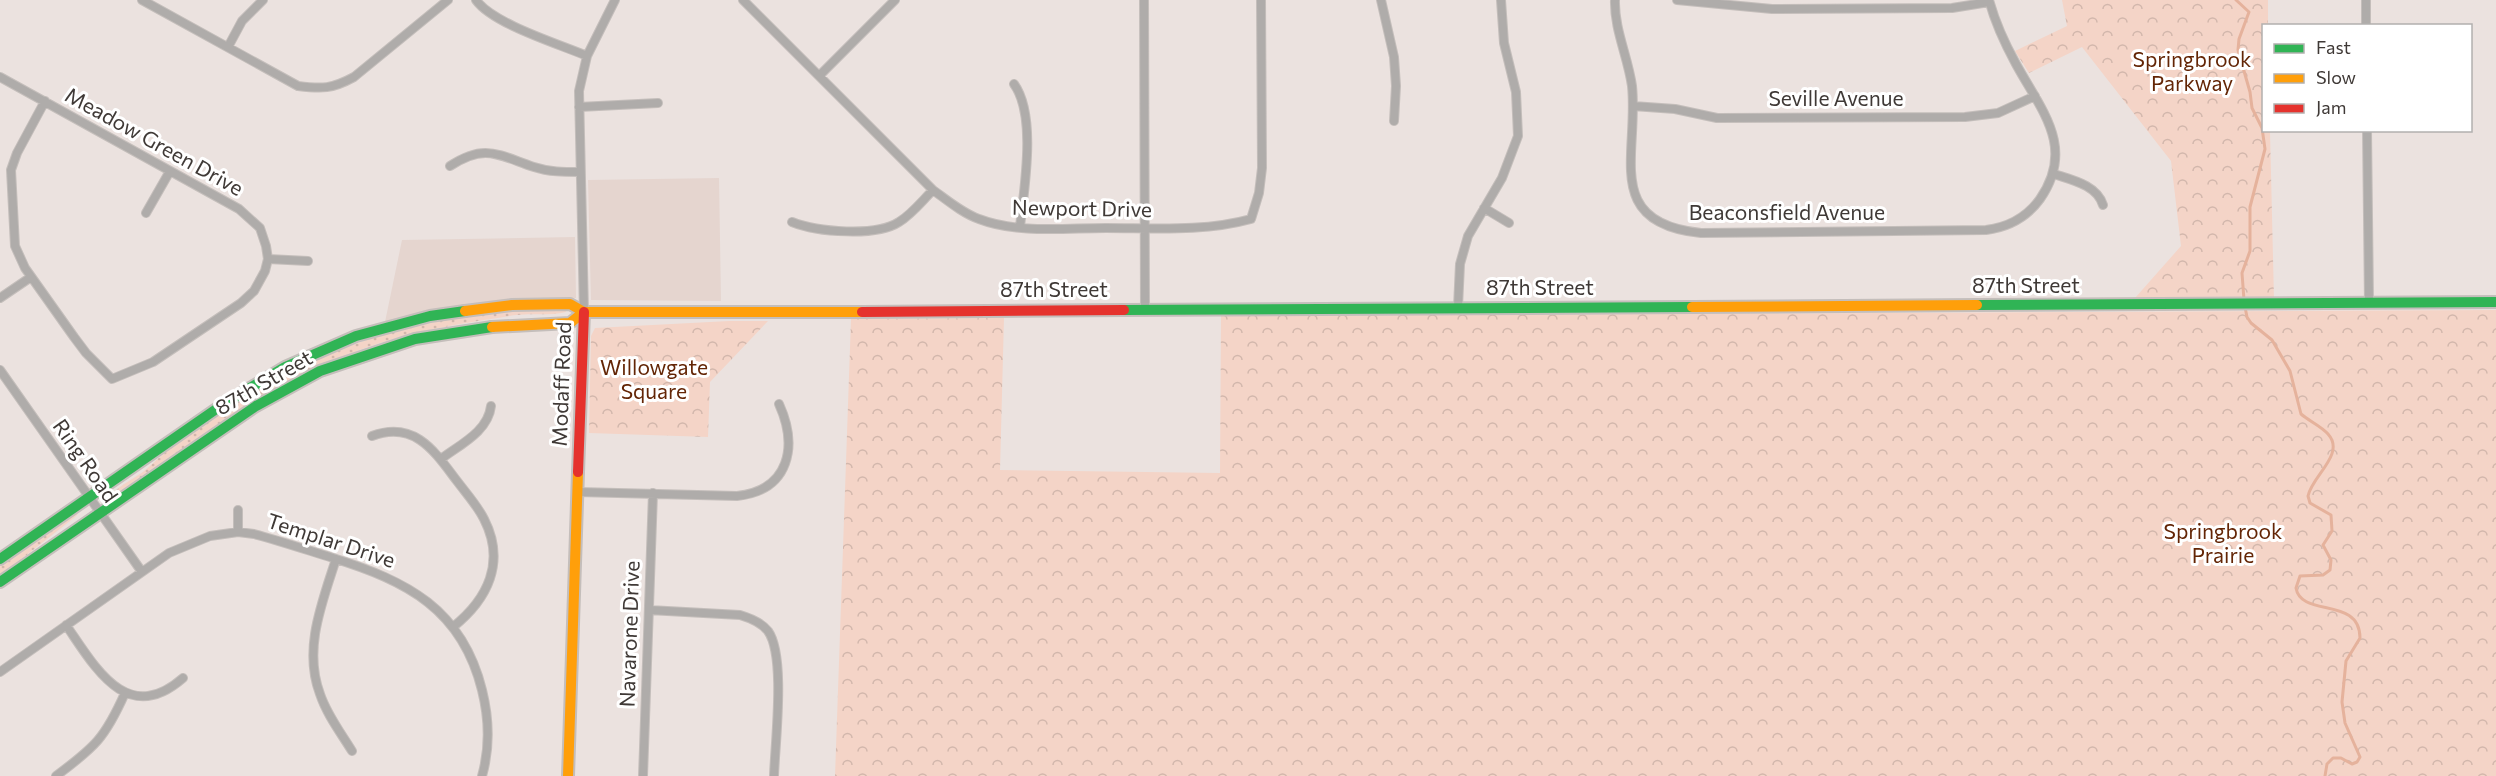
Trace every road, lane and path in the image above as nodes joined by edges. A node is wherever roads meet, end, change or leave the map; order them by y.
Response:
1 (142, 0) edge
2 (263, 0) edge
3 (448, 0) edge
4 (476, 0) edge
5 (615, 0) edge
6 (743, 0) edge
7 (895, 0) edge
8 (1144, 0) edge
9 (1261, 0) edge
10 (1381, 0) edge
11 (1501, 0) edge
12 (1615, 0) edge
13 (1677, 0) edge
14 (2366, 0) edge
15 (1989, 1) edge
16 (2367, 24) edge
17 (228, 47) junction
18 (588, 56) junction
19 (819, 76) junction
20 (0, 77) edge
21 (1014, 84) dead end
22 (2035, 96) junction
23 (45, 101) junction
24 (658, 103) dead end
25 (1633, 106) junction
26 (579, 107) junction
27 (1394, 121) dead end
28 (2367, 132) edge
29 (450, 166) dead end
30 (170, 171) junction
31 (580, 172) junction
32 (2054, 174) junction
33 (933, 190) junction
34 (2103, 205) dead end
35 (1484, 208) junction
36 (146, 213) dead end
37 (792, 222) dead end
38 (1509, 223) dead end
39 (1020, 227) junction
40 (1144, 228) junction
41 (267, 259) junction
42 (308, 261) dead end
43 (31, 277) junction
44 (0, 298) edge
45 (2496, 302) edge
46 (2369, 303) junction
47 (1458, 307) junction
48 (1145, 309) junction
49 (584, 312) junction
50 (0, 370) edge
51 (779, 404) dead end
52 (491, 406) dead end
53 (372, 436) dead end
54 (441, 459) junction
55 (578, 492) junction
56 (653, 493) junction
57 (88, 497) junction
58 (238, 510) dead end
59 (100, 513) junction
60 (238, 532) junction
61 (0, 559) edge
62 (336, 559) junction
63 (142, 572) junction
64 (0, 582) edge
65 (649, 610) junction
66 (66, 625) junction
67 (453, 627) junction
68 (0, 672) edge
69 (183, 678) dead end
70 (125, 693) junction
71 (352, 751) dead end
72 (56, 776) edge
73 (482, 776) edge
74 (568, 776) edge
75 (643, 776) edge
76 (774, 776) edge

1 - 17 street
2 - 17 street
3 - 17 street
4 - 18 street
5 - 18 street, Modaff Road
6 - 19 street, Newport Drive
7 - 19 street
8 - 40 street
9 - 40 street, Newport Drive
10 - 27 street
11 - 35 street
12 - 25 street, Beaconsfield Avenue
13 - 15 street
14 - 16 street
15 - 22 street
18 - 26 street, Modaff Road
19 - 33 street, Newport Drive
20 - 23 street, Meadow Green Drive
21 - 39 street
22 - 25 street, Seville Avenue
22 - 32 street
23 - 30 street, Meadow Green Drive
23 - 43 street
24 - 26 street
25 - 32 street, Beaconsfield Avenue
26 - 31 street, Modaff Road
28 - 46 street
29 - 31 street
30 - 36 street
30 - 41 street, Meadow Green Drive
31 - 49 street, Modaff Road
32 - 34 street
33 - 37 street
33 - 39 street, Newport Drive
35 - 38 street
35 - 47 street
39 - 40 street, Newport Drive
40 - 48 street
41 - 42 street
41 - 43 street
43 - 44 street
45 - 46 street, 87th Street
46 - 47 street, 87th Street
47 - 48 street, 87th Street
48 - 49 street, 87th Street
49 - 55 street, Modaff Road
49 - 57 street, 87th Street
49 - 59 street, 87th Street
50 - 57 street, Ring Road
51 - 56 street
52 - 54 street
53 - 54 street
54 - 67 street
55 - 56 street
55 - 74 street, Modaff Road
56 - 65 street, Navarone Drive
57 - 59 street, Ring Road
57 - 61 street, 87th Street
58 - 60 street
59 - 63 street, Ring Road
59 - 64 street, 87th Street
60 - 62 street, Templar Drive
60 - 63 street, Templar Drive
62 - 67 street, Templar Drive
62 - 71 street
63 - 66 street, Templar Drive
65 - 75 street, Navarone Drive
65 - 76 street
66 - 68 street, Templar Drive
66 - 70 street
67 - 73 street, Templar Drive
69 - 70 street
70 - 72 street

